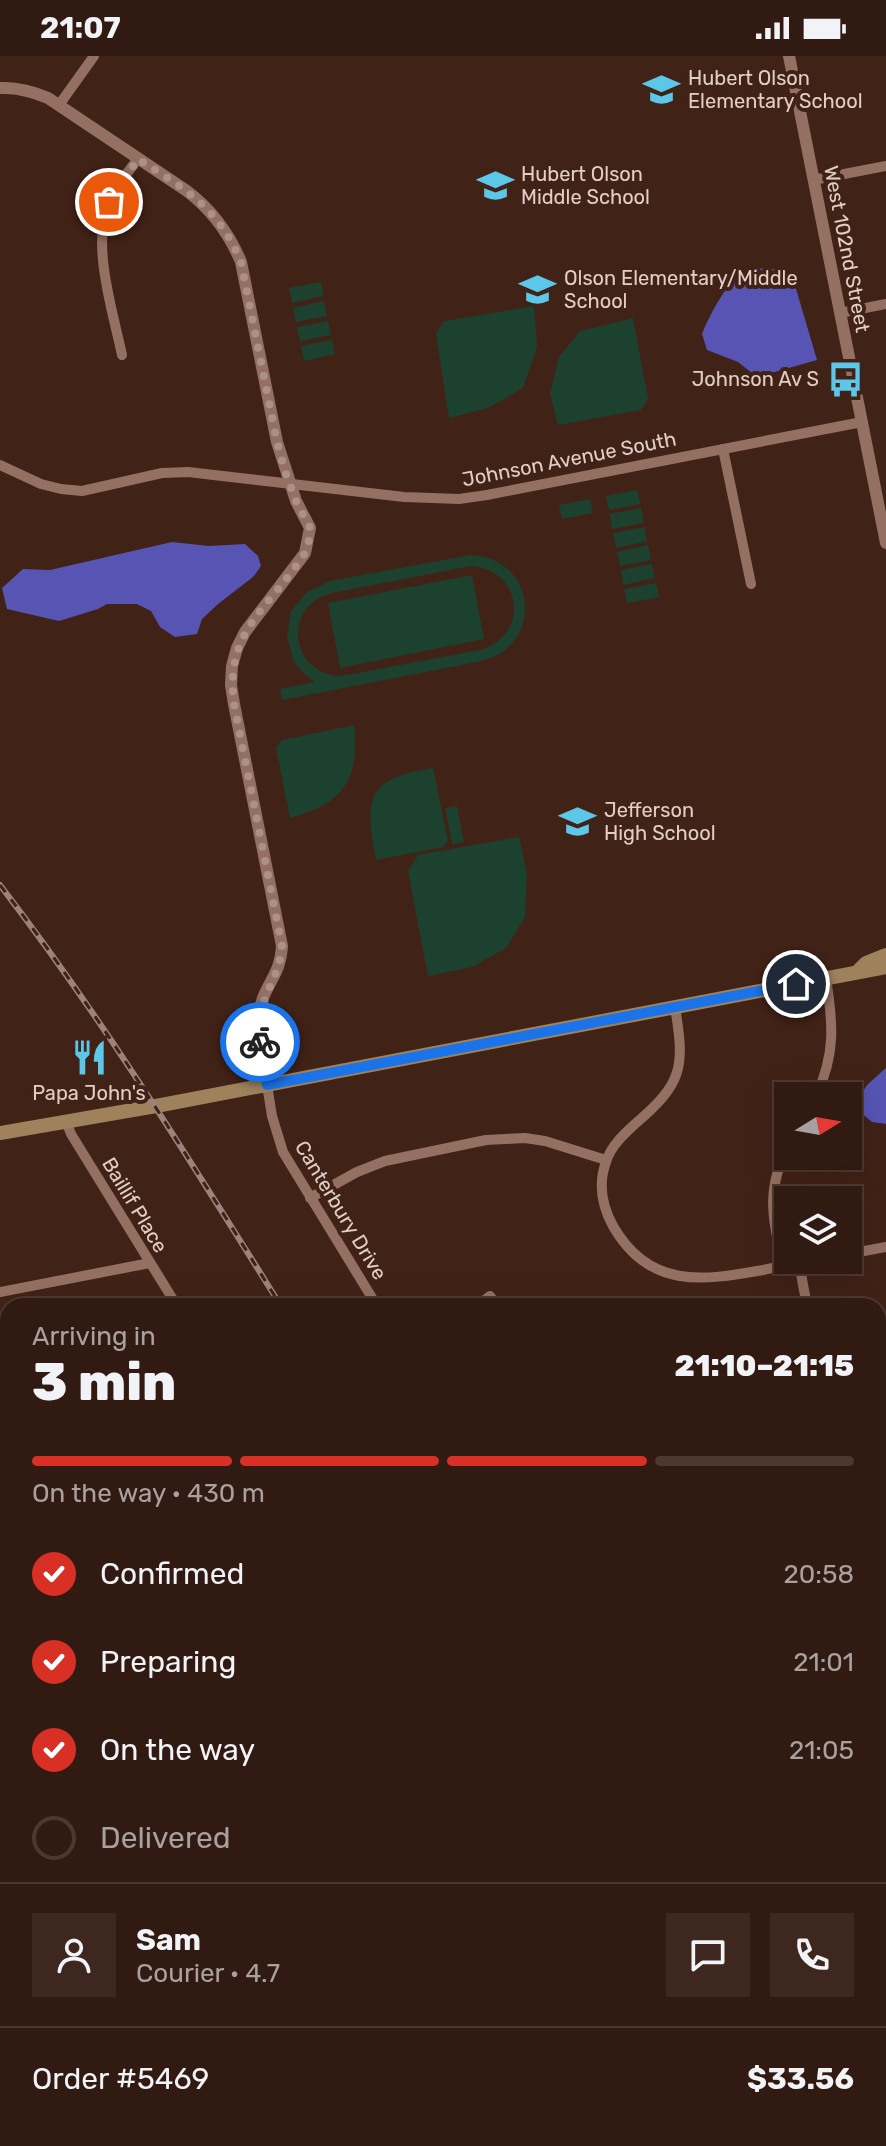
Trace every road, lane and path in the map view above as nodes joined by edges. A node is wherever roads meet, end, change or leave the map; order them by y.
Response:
1 (94, 56) edge
2 (789, 56) edge
3 (0, 88) edge
4 (59, 105) junction
5 (138, 159) junction
6 (886, 166) edge
7 (813, 180) junction
8 (886, 304) edge
9 (840, 313) junction
10 (122, 355) dead end
11 (862, 422) junction
12 (723, 449) junction
13 (0, 465) edge
14 (290, 483) junction
15 (881, 488) edge
16 (886, 543) edge
17 (751, 584) dead end
18 (886, 955) edge
19 (886, 967) edge
20 (857, 972) junction
21 (826, 978) junction
22 (675, 1007) junction
23 (821, 1082) edge
24 (267, 1085) junction
25 (66, 1121) junction
26 (0, 1133) edge
27 (606, 1160) junction
28 (774, 1188) edge
29 (310, 1198) junction
30 (774, 1214) edge
31 (886, 1247) edge
32 (862, 1251) edge
33 (150, 1263) junction
34 (774, 1268) edge
35 (801, 1274) edge
36 (0, 1292) edge
37 (172, 1298) edge
38 (372, 1298) edge
39 (806, 1298) edge

1 - 4 street
2 - 7 street, West 102nd Street
3 - 4 street
4 - 5 street
5 - 10 street
5 - 14 street
6 - 7 street
7 - 9 street, West 102nd Street
8 - 9 street
9 - 11 street, West 102nd Street
11 - 12 street, Johnson Avenue South
11 - 15 street, West 102nd Street
12 - 14 street, Johnson Avenue South
12 - 17 street
13 - 14 street, Johnson Avenue South
14 - 24 street
15 - 16 street, West 102nd Street
18 - 20 main road
19 - 20 main road
20 - 21 main road
21 - 22 main road
21 - 23 street
22 - 24 main road
22 - 27 street
24 - 25 main road
24 - 29 street, Canterbury Drive
25 - 26 main road
25 - 33 street, Baillif Place
27 - 29 street
27 - 34 street
28 - 30 street
29 - 38 street, Canterbury Drive
31 - 32 street
33 - 36 street
33 - 37 street, Baillif Place
35 - 39 street

